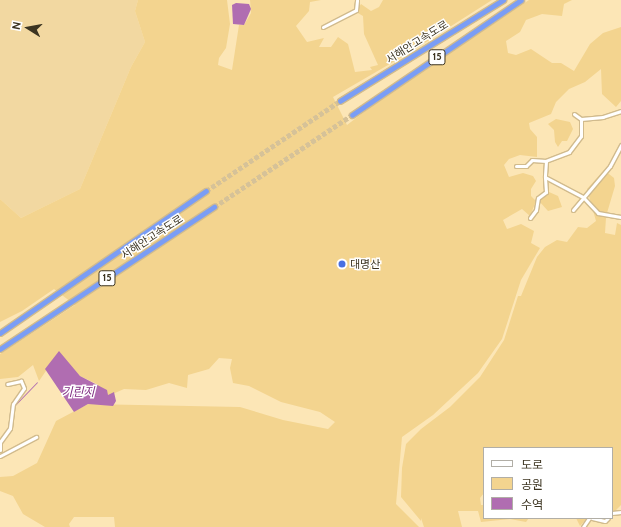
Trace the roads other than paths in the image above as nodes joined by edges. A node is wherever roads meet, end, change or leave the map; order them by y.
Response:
1 (357, 0) edge
2 (503, 0) edge
3 (521, 0) edge
4 (323, 27) dead end
5 (340, 101) tunnel mouth
6 (621, 111) edge
7 (574, 114) dead end
8 (352, 115) tunnel mouth
9 (581, 120) junction
10 (621, 145) edge
11 (546, 161) junction
12 (516, 166) dead end
13 (545, 177) junction
14 (206, 191) tunnel mouth
15 (583, 197) junction
16 (214, 208) tunnel mouth
17 (573, 210) dead end
18 (621, 217) edge
19 (530, 218) dead end
20 (0, 333) edge
21 (0, 349) edge
22 (7, 384) dead end
23 (36, 437) dead end
24 (0, 450) edge
25 (0, 456) edge
26 (589, 519) edge
27 (595, 519) edge
28 (607, 519) edge
29 (583, 527) edge

1 - 4 street
2 - 5 highway, 서해안고속도로 / 15
3 - 8 highway, 서해안고속도로 / 15
6 - 9 street
7 - 9 street
9 - 11 street
10 - 15 street
11 - 12 street
11 - 13 street
13 - 15 street
13 - 19 street
14 - 20 highway, 서해안고속도로 / 15
15 - 17 street
15 - 18 street
16 - 21 highway, 서해안고속도로 / 15
22 - 24 street
23 - 25 street
26 - 29 street
27 - 28 street

